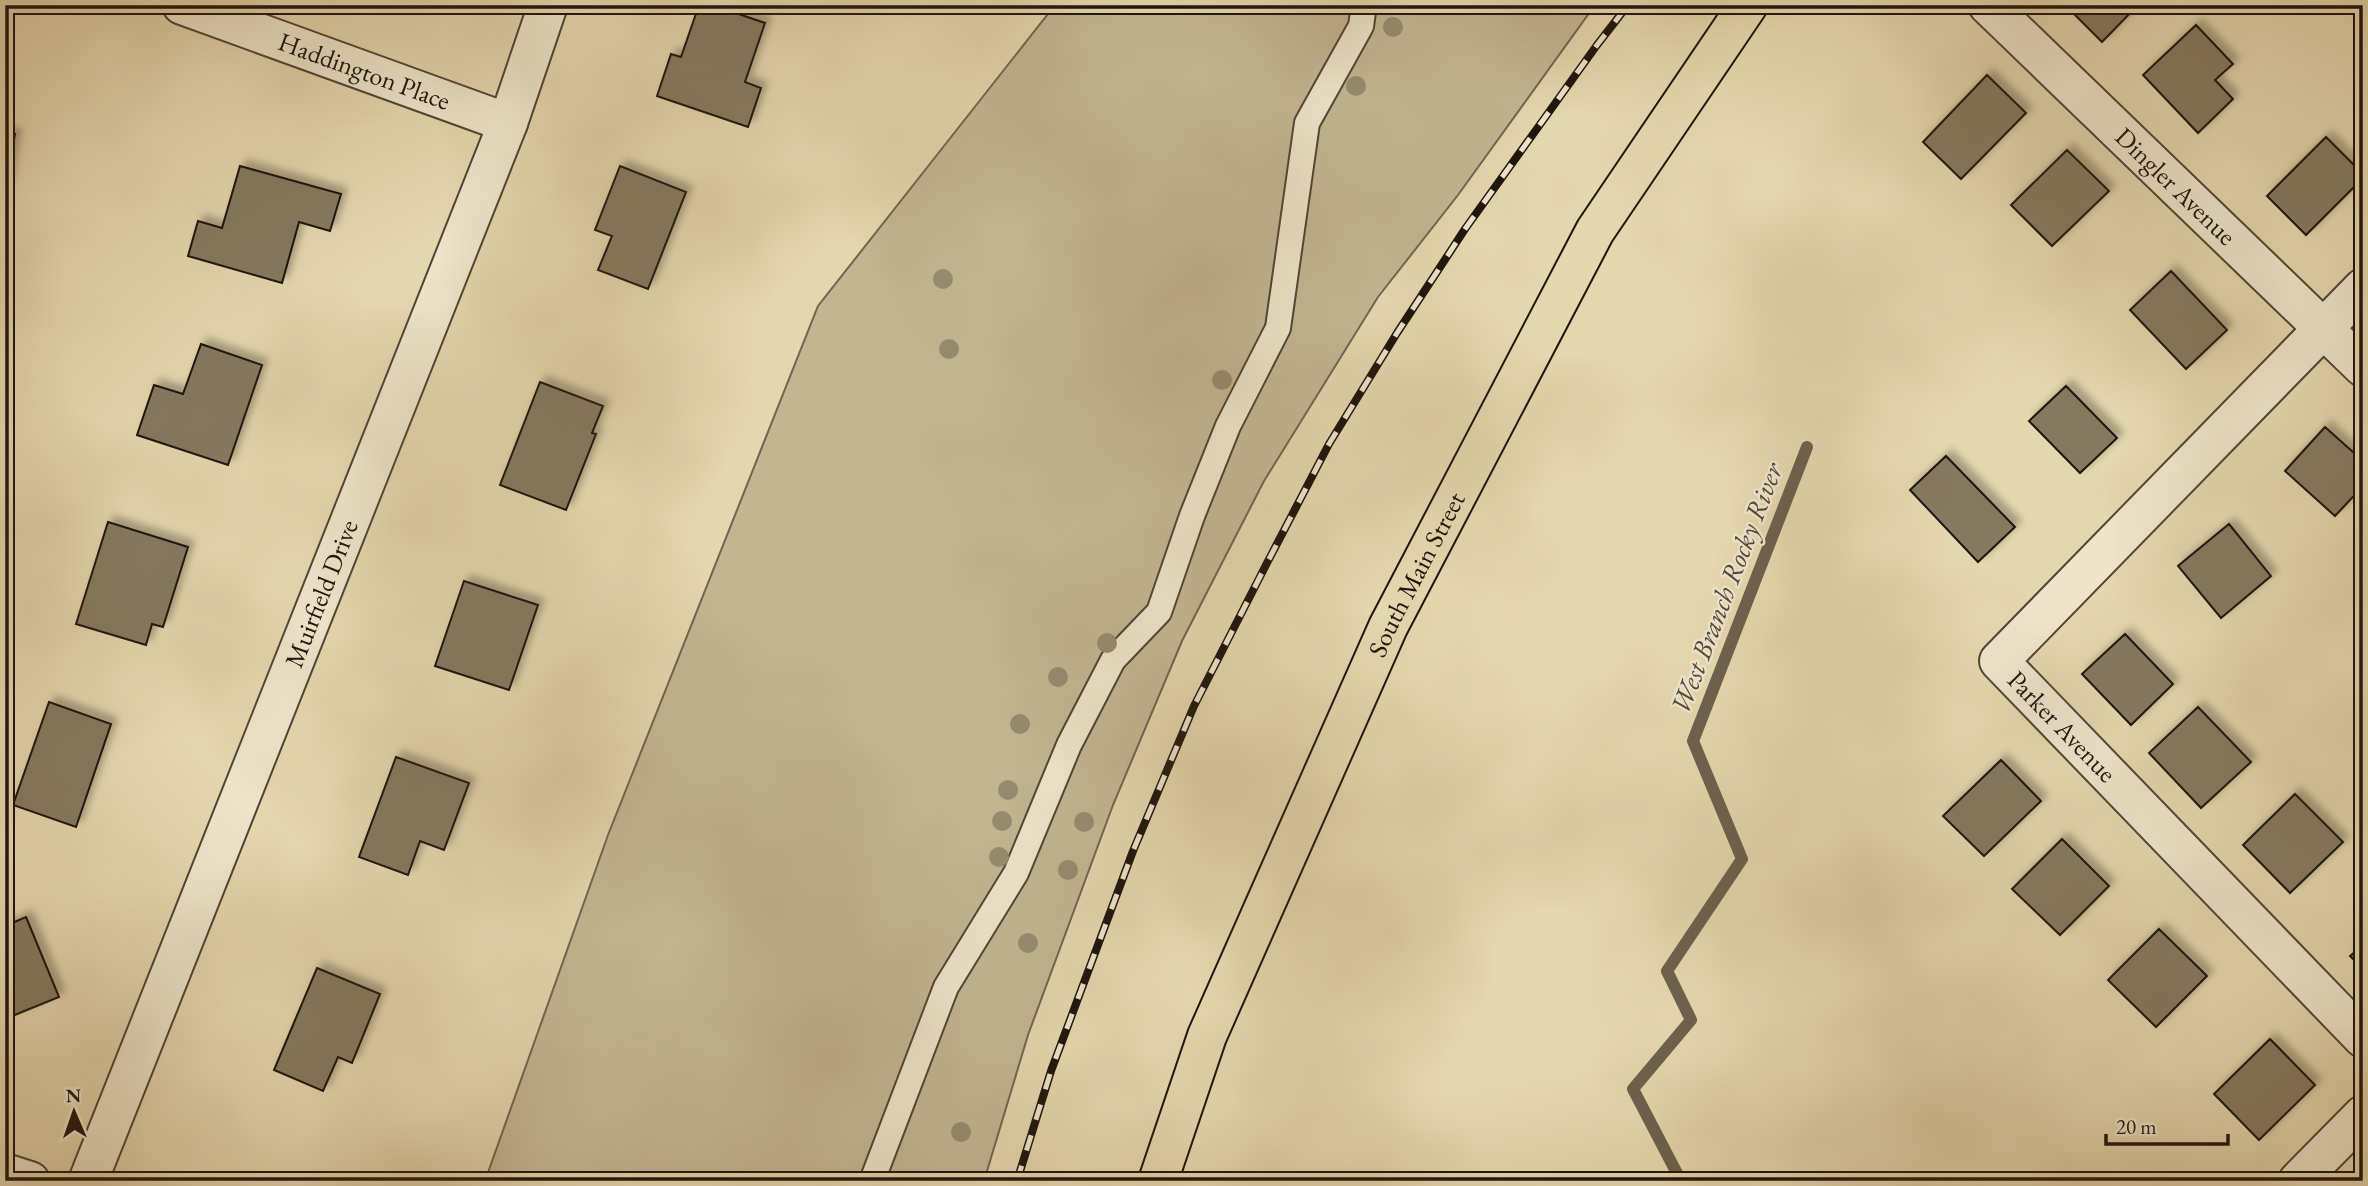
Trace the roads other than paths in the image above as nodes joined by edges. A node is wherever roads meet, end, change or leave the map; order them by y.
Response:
1 (182, 5) edge
2 (548, 5) edge
3 (1364, 5) edge
4 (1748, 5) edge
5 (1988, 5) edge
6 (508, 123) junction
7 (2363, 288) edge
8 (2324, 327) junction
9 (2363, 367) edge
10 (2363, 1038) edge
11 (2363, 1115) edge
12 (5, 1173) edge
13 (30, 1181) edge
14 (88, 1181) edge
15 (872, 1181) edge
16 (1157, 1181) edge
17 (2298, 1181) edge

1 - 6 street, Haddington Place
2 - 6 street, Muirfield Drive
3 - 15 lane
4 - 16 main road, South Main Street
5 - 8 street, Dingler Avenue
6 - 14 street, Muirfield Drive
7 - 8 street
8 - 9 street, Dingler Avenue
8 - 10 street, Parker Avenue
11 - 17 street
12 - 13 street

